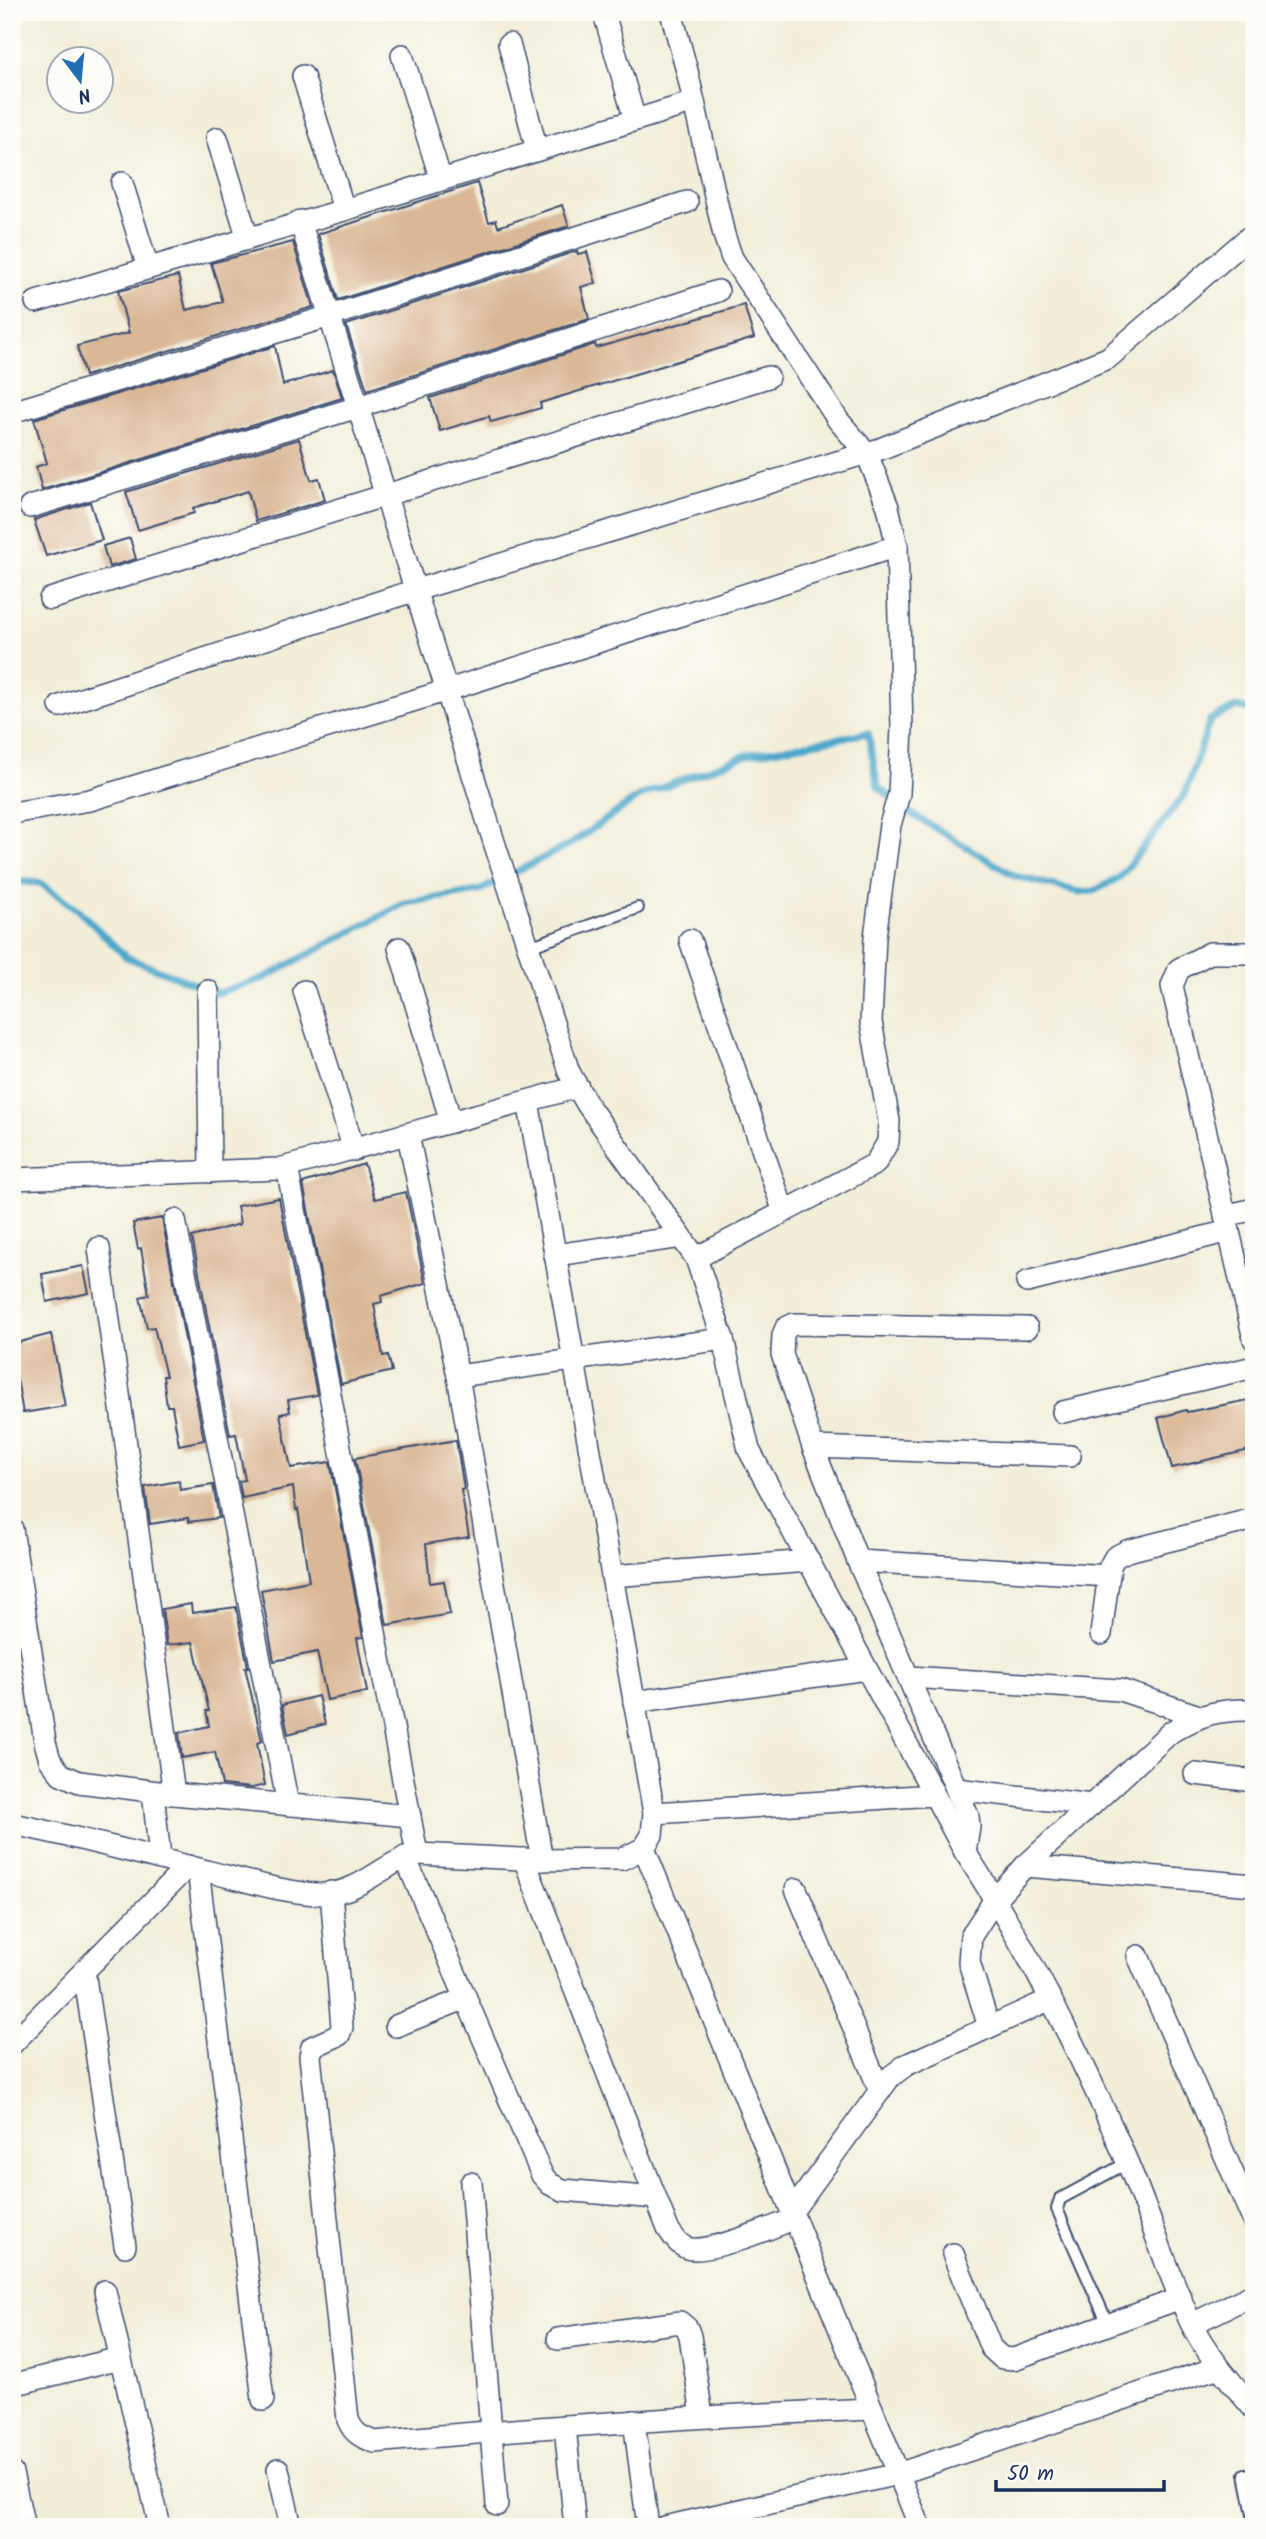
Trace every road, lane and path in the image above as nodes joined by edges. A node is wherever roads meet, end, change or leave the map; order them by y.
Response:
1 (671, 12) edge
2 (604, 17) dead end
3 (509, 44) dead end
4 (402, 55) dead end
5 (303, 76) dead end
6 (694, 102) junction
7 (635, 120) junction
8 (217, 138) dead end
9 (537, 150) junction
10 (441, 180) junction
11 (122, 183) dead end
12 (687, 202) dead end
13 (344, 210) junction
14 (300, 221) junction
15 (1254, 233) edge
16 (248, 239) junction
17 (148, 268) junction
18 (718, 291) dead end
19 (36, 302) dead end
20 (330, 316) junction
21 (768, 377) dead end
22 (358, 407) junction
23 (12, 412) edge
24 (867, 454) junction
25 (386, 495) junction
26 (30, 507) dead end
27 (897, 546) junction
28 (416, 590) junction
29 (50, 599) dead end
30 (448, 690) junction
31 (60, 706) dead end
32 (12, 813) edge
33 (638, 908) dead end
34 (690, 940) dead end
35 (529, 947) junction
36 (399, 948) dead end
37 (1254, 953) edge
38 (208, 991) dead end
39 (304, 991) dead end
40 (578, 1087) junction
41 (528, 1101) junction
42 (451, 1122) junction
43 (408, 1135) junction
44 (354, 1150) junction
45 (287, 1167) junction
46 (210, 1172) junction
47 (12, 1179) edge
48 (1254, 1209) edge
49 (784, 1212) junction
50 (174, 1220) dead end
51 (1227, 1223) junction
52 (682, 1237) junction
53 (99, 1248) dead end
54 (555, 1255) junction
55 (696, 1258) junction
56 (1027, 1282) dead end
57 (1027, 1328) dead end
58 (723, 1339) junction
59 (1254, 1339) edge
60 (574, 1360) junction
61 (1254, 1367) edge
62 (458, 1376) junction
63 (1063, 1412) dead end
64 (813, 1447) junction
65 (1070, 1456) dead end
66 (1254, 1519) edge
67 (12, 1529) edge
68 (809, 1561) junction
69 (858, 1561) junction
70 (612, 1576) junction
71 (1109, 1576) junction
72 (1101, 1634) dead end
73 (866, 1669) junction
74 (909, 1677) junction
75 (634, 1702) junction
76 (1254, 1710) edge
77 (1199, 1716) junction
78 (1195, 1774) dead end
79 (1254, 1781) edge
80 (956, 1789) junction
81 (164, 1793) junction
82 (934, 1795) junction
83 (288, 1805) junction
84 (1092, 1805) junction
85 (654, 1813) junction
86 (410, 1816) junction
87 (12, 1824) edge
88 (644, 1848) junction
89 (965, 1852) junction
90 (411, 1855) junction
91 (160, 1858) junction
92 (533, 1859) junction
93 (1025, 1866) junction
94 (193, 1867) junction
95 (1254, 1885) edge
96 (796, 1889) dead end
97 (331, 1892) junction
98 (995, 1899) junction
99 (1138, 1956) dead end
100 (84, 1971) junction
101 (466, 1998) junction
102 (1051, 1999) junction
103 (396, 2026) dead end
104 (989, 2027) junction
105 (12, 2044) edge
106 (880, 2091) junction
107 (1127, 2163) junction
108 (471, 2183) dead end
109 (656, 2198) junction
110 (792, 2216) junction
111 (1254, 2222) edge
112 (125, 2246) dead end
113 (953, 2254) dead end
114 (105, 2291) dead end
115 (1254, 2294) edge
116 (1181, 2298) junction
117 (1108, 2324) junction
118 (1192, 2324) junction
119 (558, 2339) dead end
120 (120, 2358) junction
121 (1219, 2367) junction
122 (12, 2385) edge
123 (263, 2400) dead end
124 (872, 2409) junction
125 (1254, 2409) edge
126 (702, 2416) junction
127 (634, 2421) junction
128 (565, 2426) junction
129 (490, 2430) junction
130 (278, 2469) dead end
131 (12, 2473) edge
132 (898, 2474) junction
133 (1245, 2474) dead end
134 (497, 2505) dead end
135 (1254, 2520) edge
136 (24, 2527) edge
137 (160, 2527) edge
138 (291, 2527) edge
139 (575, 2527) edge
140 (648, 2527) edge
141 (665, 2527) edge
142 (920, 2527) edge

1 - 6 street
2 - 7 street
3 - 9 street
4 - 10 street
5 - 13 street
6 - 7 street
6 - 24 street
7 - 9 street
8 - 16 street
9 - 10 street
10 - 13 street
11 - 17 street
12 - 20 street
13 - 14 street
14 - 16 street
14 - 20 street
15 - 24 street
16 - 17 street
17 - 19 street
18 - 22 street
20 - 22 street
20 - 23 street
21 - 25 street
22 - 25 street
22 - 26 street
24 - 27 street
24 - 28 street
25 - 28 street
25 - 29 street
27 - 30 street
27 - 49 street
28 - 30 street
28 - 31 street
30 - 32 street
30 - 35 street
33 - 35 lane
34 - 49 street
35 - 40 street
36 - 42 street
37 - 51 street
38 - 46 street
39 - 44 street
40 - 41 street
40 - 52 street
41 - 42 street
41 - 54 street
42 - 43 street
43 - 44 street
43 - 62 street
44 - 45 street
45 - 46 street
45 - 86 street
46 - 47 street
48 - 51 street
49 - 55 street
50 - 83 street
51 - 56 street
51 - 59 street
52 - 54 street
52 - 55 street
53 - 81 street
54 - 60 street
55 - 58 street
57 - 64 street
58 - 60 street
58 - 68 street
60 - 62 street
60 - 70 street
61 - 63 street
62 - 92 street
64 - 65 street
64 - 69 street
66 - 71 street
67 - 81 street
68 - 70 street
68 - 73 street
69 - 71 street
69 - 74 street
70 - 75 street
71 - 72 street
73 - 75 street
73 - 82 street
74 - 77 street
74 - 80 street
75 - 85 street
76 - 77 street
77 - 84 street
78 - 79 street
80 - 84 street
80 - 89 street
81 - 83 street
81 - 91 street
82 - 85 street
82 - 89 street
83 - 86 street
84 - 93 street
85 - 88 street
86 - 90 street
87 - 91 street
88 - 92 street
88 - 110 street
89 - 98 street
90 - 92 street
90 - 97 street
90 - 101 street
91 - 94 street
92 - 109 street
93 - 95 street
93 - 98 street
94 - 97 street
94 - 100 street
94 - 123 street
96 - 106 street
97 - 129 street
98 - 102 street
98 - 104 street
99 - 111 street
100 - 105 street
100 - 112 street
101 - 103 street
101 - 109 street
102 - 104 street
102 - 107 street
104 - 106 street
106 - 110 street
107 - 116 street
107 - 117 lane
108 - 129 street
109 - 110 street
110 - 124 street
113 - 117 street
114 - 120 street
115 - 118 street
116 - 117 street
116 - 118 street
118 - 121 street
119 - 126 street
120 - 122 street
120 - 137 street
121 - 125 street
121 - 132 street
124 - 126 street
124 - 132 street
126 - 127 street
127 - 128 street
127 - 140 street
128 - 129 street
128 - 139 street
129 - 134 street
130 - 138 street
131 - 136 street
132 - 141 street
132 - 142 street
133 - 135 lane

